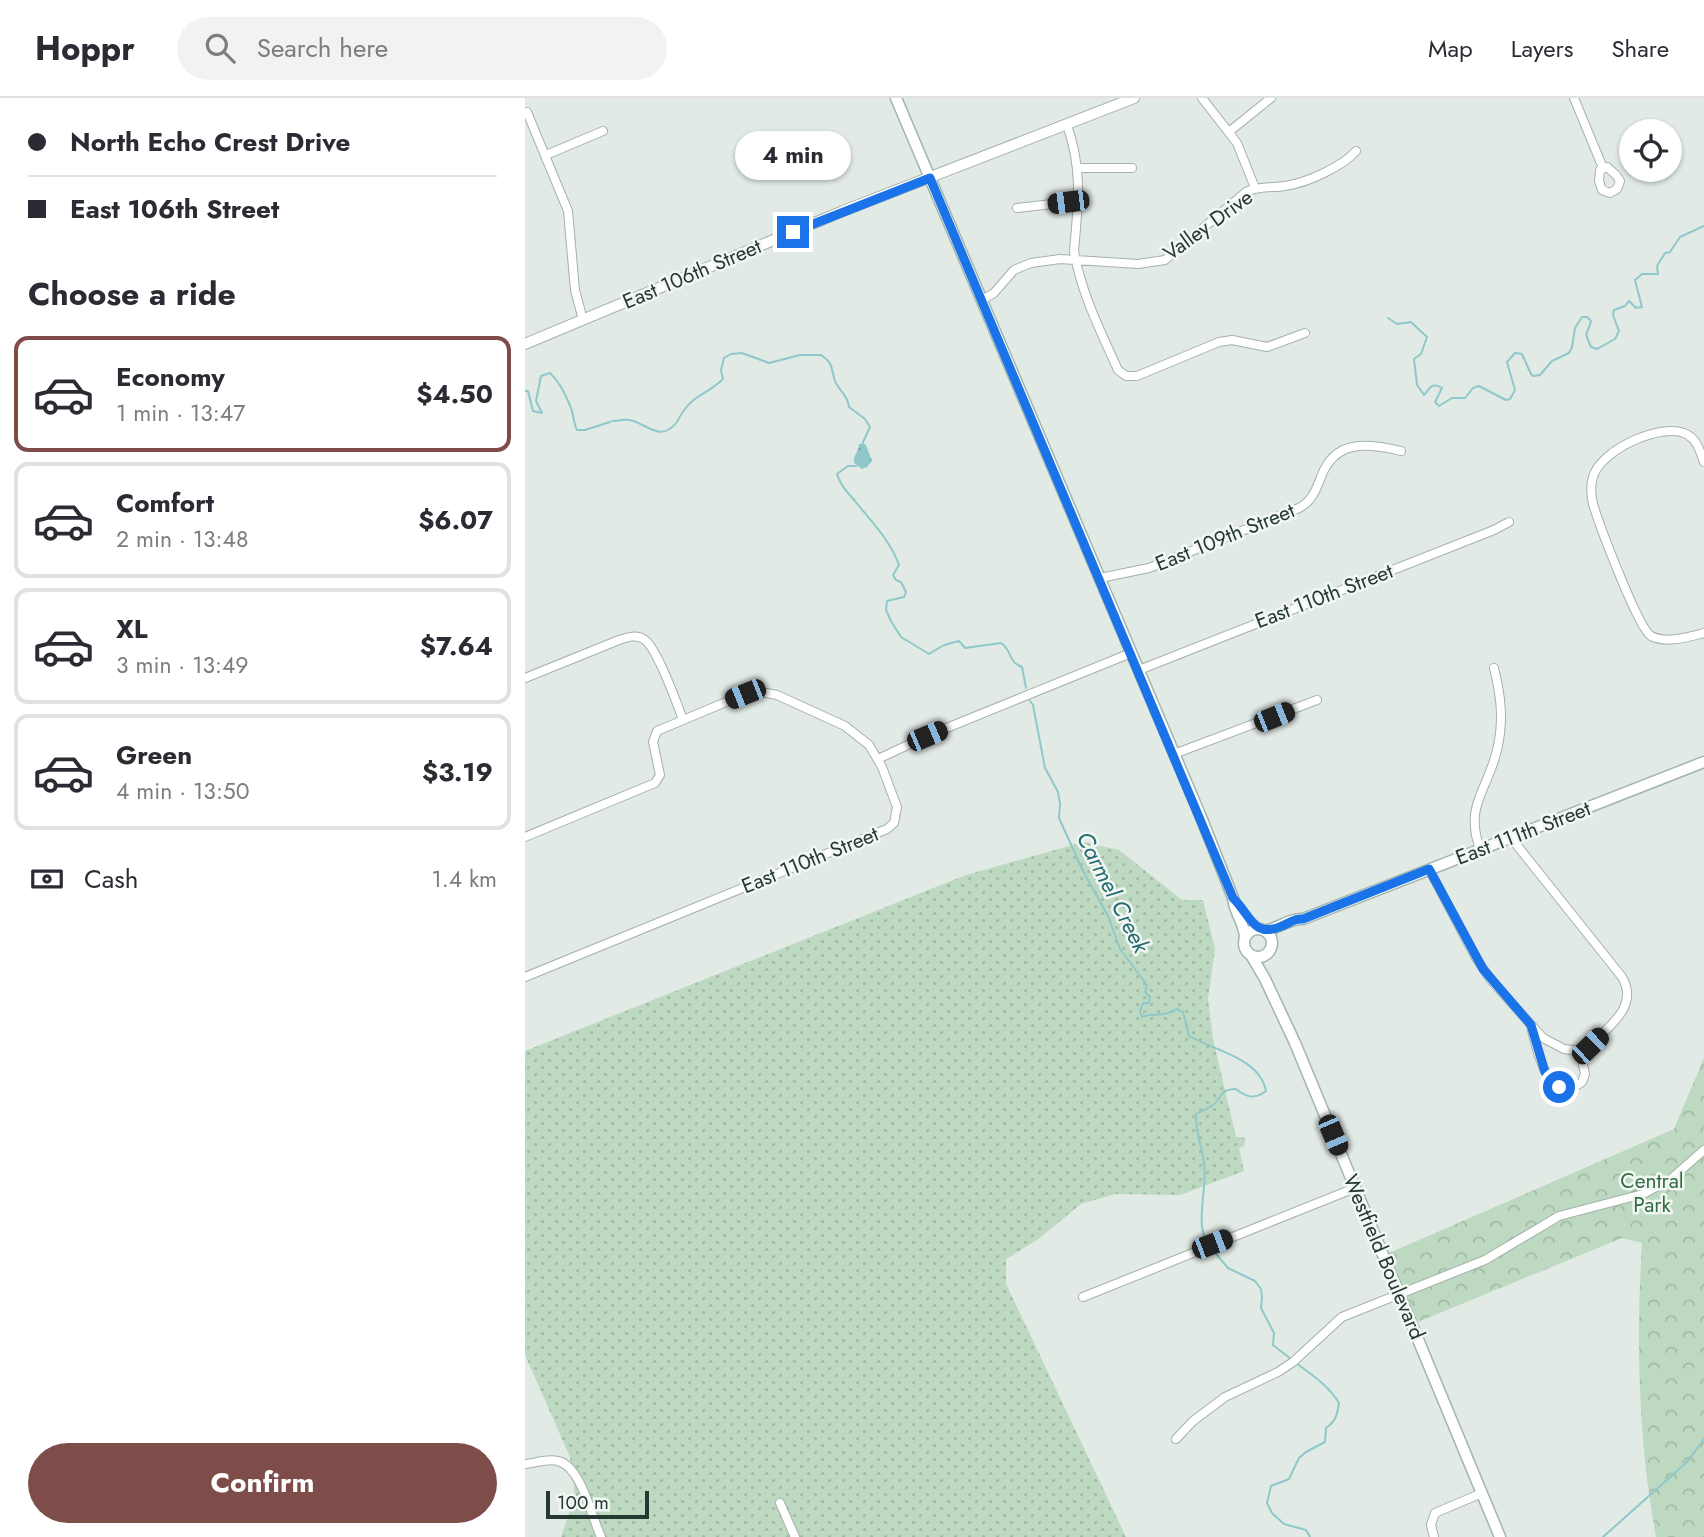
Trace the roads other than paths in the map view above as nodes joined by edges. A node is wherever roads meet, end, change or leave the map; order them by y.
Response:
1 (896, 98) edge
2 (1134, 98) edge
3 (1202, 98) edge
4 (1271, 98) edge
5 (1574, 98) edge
6 (527, 112) dead end
7 (1067, 125) junction
8 (603, 131) dead end
9 (1230, 131) junction
10 (1356, 151) dead end
11 (546, 155) junction
12 (1079, 168) junction
13 (1132, 168) dead end
14 (1603, 168) dead end
15 (930, 178) junction
16 (1255, 188) junction
17 (1079, 201) junction
18 (1017, 208) dead end
19 (1076, 261) junction
20 (982, 300) junction
21 (583, 320) junction
22 (1305, 333) dead end
23 (525, 344) edge
24 (1401, 451) dead end
25 (1704, 462) edge
26 (1509, 522) dead end
27 (1100, 578) junction
28 (1704, 634) edge
29 (1131, 653) junction
30 (1494, 668) dead end
31 (1139, 670) junction
32 (525, 678) edge
33 (1317, 700) dead end
34 (683, 719) junction
35 (1174, 754) junction
36 (879, 759) junction
37 (1704, 762) edge
38 (525, 836) edge
39 (1511, 838) junction
40 (1480, 849) junction
41 (1429, 869) junction
42 (1233, 898) junction
43 (1303, 919) junction
44 (1262, 930) junction
45 (1245, 937) junction
46 (1271, 948) junction
47 (1251, 955) junction
48 (525, 977) edge
49 (1265, 979) junction
50 (1531, 1025) junction
51 (1580, 1051) junction
52 (1704, 1150) edge
53 (1355, 1188) junction
54 (1398, 1293) junction
55 (1083, 1297) dead end
56 (1176, 1439) dead end
57 (525, 1464) edge
58 (1482, 1493) junction
59 (780, 1503) dead end
60 (601, 1537) edge
61 (795, 1537) edge
62 (1434, 1537) edge
63 (1500, 1537) edge

1 - 15 main road
2 - 7 street, East 106th Street
3 - 9 street
4 - 9 street
5 - 14 street
6 - 11 street
7 - 12 street
7 - 15 street, East 106th Street
8 - 11 street
9 - 16 street
10 - 16 street, Valley Drive
11 - 21 street
12 - 13 street
12 - 17 street
15 - 20 main road
15 - 21 street, East 106th Street
16 - 19 street, Valley Drive
17 - 18 street
17 - 19 street
19 - 20 street, Valley Drive
19 - 22 street
20 - 27 main road
21 - 23 street, East 106th Street
24 - 27 street, East 109th Street
25 - 28 street
26 - 31 street, East 110th Street
27 - 29 main road
29 - 31 main road
29 - 36 street
30 - 40 street
31 - 35 main road
32 - 34 street
33 - 35 street
34 - 36 street
34 - 38 street
35 - 42 main road
36 - 48 street, East 110th Street
37 - 39 main road, East 111th Street
39 - 40 main road, East 111th Street
39 - 51 street
40 - 41 main road, East 111th Street
41 - 43 main road, East 111th Street
41 - 50 street
42 - 44 main road
42 - 45 main road
43 - 44 main road, East 111th Street
43 - 46 main road, East 111th Street
44 - 45 main road
44 - 46 main road
45 - 47 main road
46 - 47 main road
46 - 49 main road
47 - 49 main road, Westfield Boulevard
49 - 53 main road, Westfield Boulevard
50 - 51 street
50 - 51 street
52 - 54 street
53 - 54 main road, Westfield Boulevard
53 - 55 street
54 - 56 street
54 - 58 main road, Westfield Boulevard
57 - 60 street
58 - 62 street
58 - 63 main road, Westfield Boulevard
59 - 61 street

